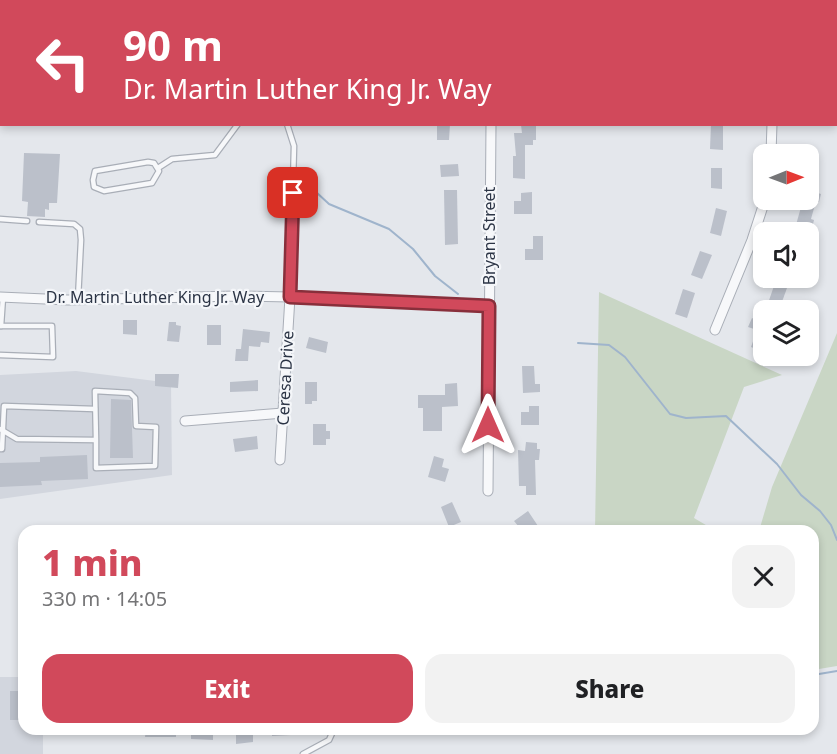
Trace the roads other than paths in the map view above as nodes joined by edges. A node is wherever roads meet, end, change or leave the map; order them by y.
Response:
1 (237, 126) edge
2 (288, 126) edge
3 (491, 126) edge
4 (772, 126) edge
5 (771, 144) edge
6 (158, 168) junction
7 (762, 210) edge
8 (0, 219) edge
9 (27, 221) dead end
10 (39, 222) dead end
11 (1, 297) edge
12 (290, 297) junction
13 (78, 299) junction
14 (489, 306) junction
15 (0, 326) edge
16 (715, 330) dead end
17 (0, 355) edge
18 (95, 409) junction
19 (283, 413) junction
20 (185, 421) dead end
21 (1, 429) edge
22 (96, 440) junction
23 (0, 449) edge
24 (280, 460) dead end
25 (488, 490) dead end
26 (331, 735) edge
27 (303, 754) edge

1 - 6 lane
2 - 12 lane
3 - 14 street, Bryant Street
4 - 5 street
6 - 6 lane
7 - 16 street
8 - 9 lane
10 - 13 lane
11 - 13 street, Dr. Martin Luther King Jr. Way
11 - 15 lane
12 - 13 street, Dr. Martin Luther King Jr. Way
12 - 14 street, Dr. Martin Luther King Jr. Way
12 - 19 street, Ceresa Drive
14 - 25 street, Bryant Street
15 - 17 lane
18 - 21 lane
18 - 22 lane
18 - 22 lane
19 - 20 street
19 - 24 street, Ceresa Drive
21 - 22 lane
21 - 23 lane
26 - 27 lane

